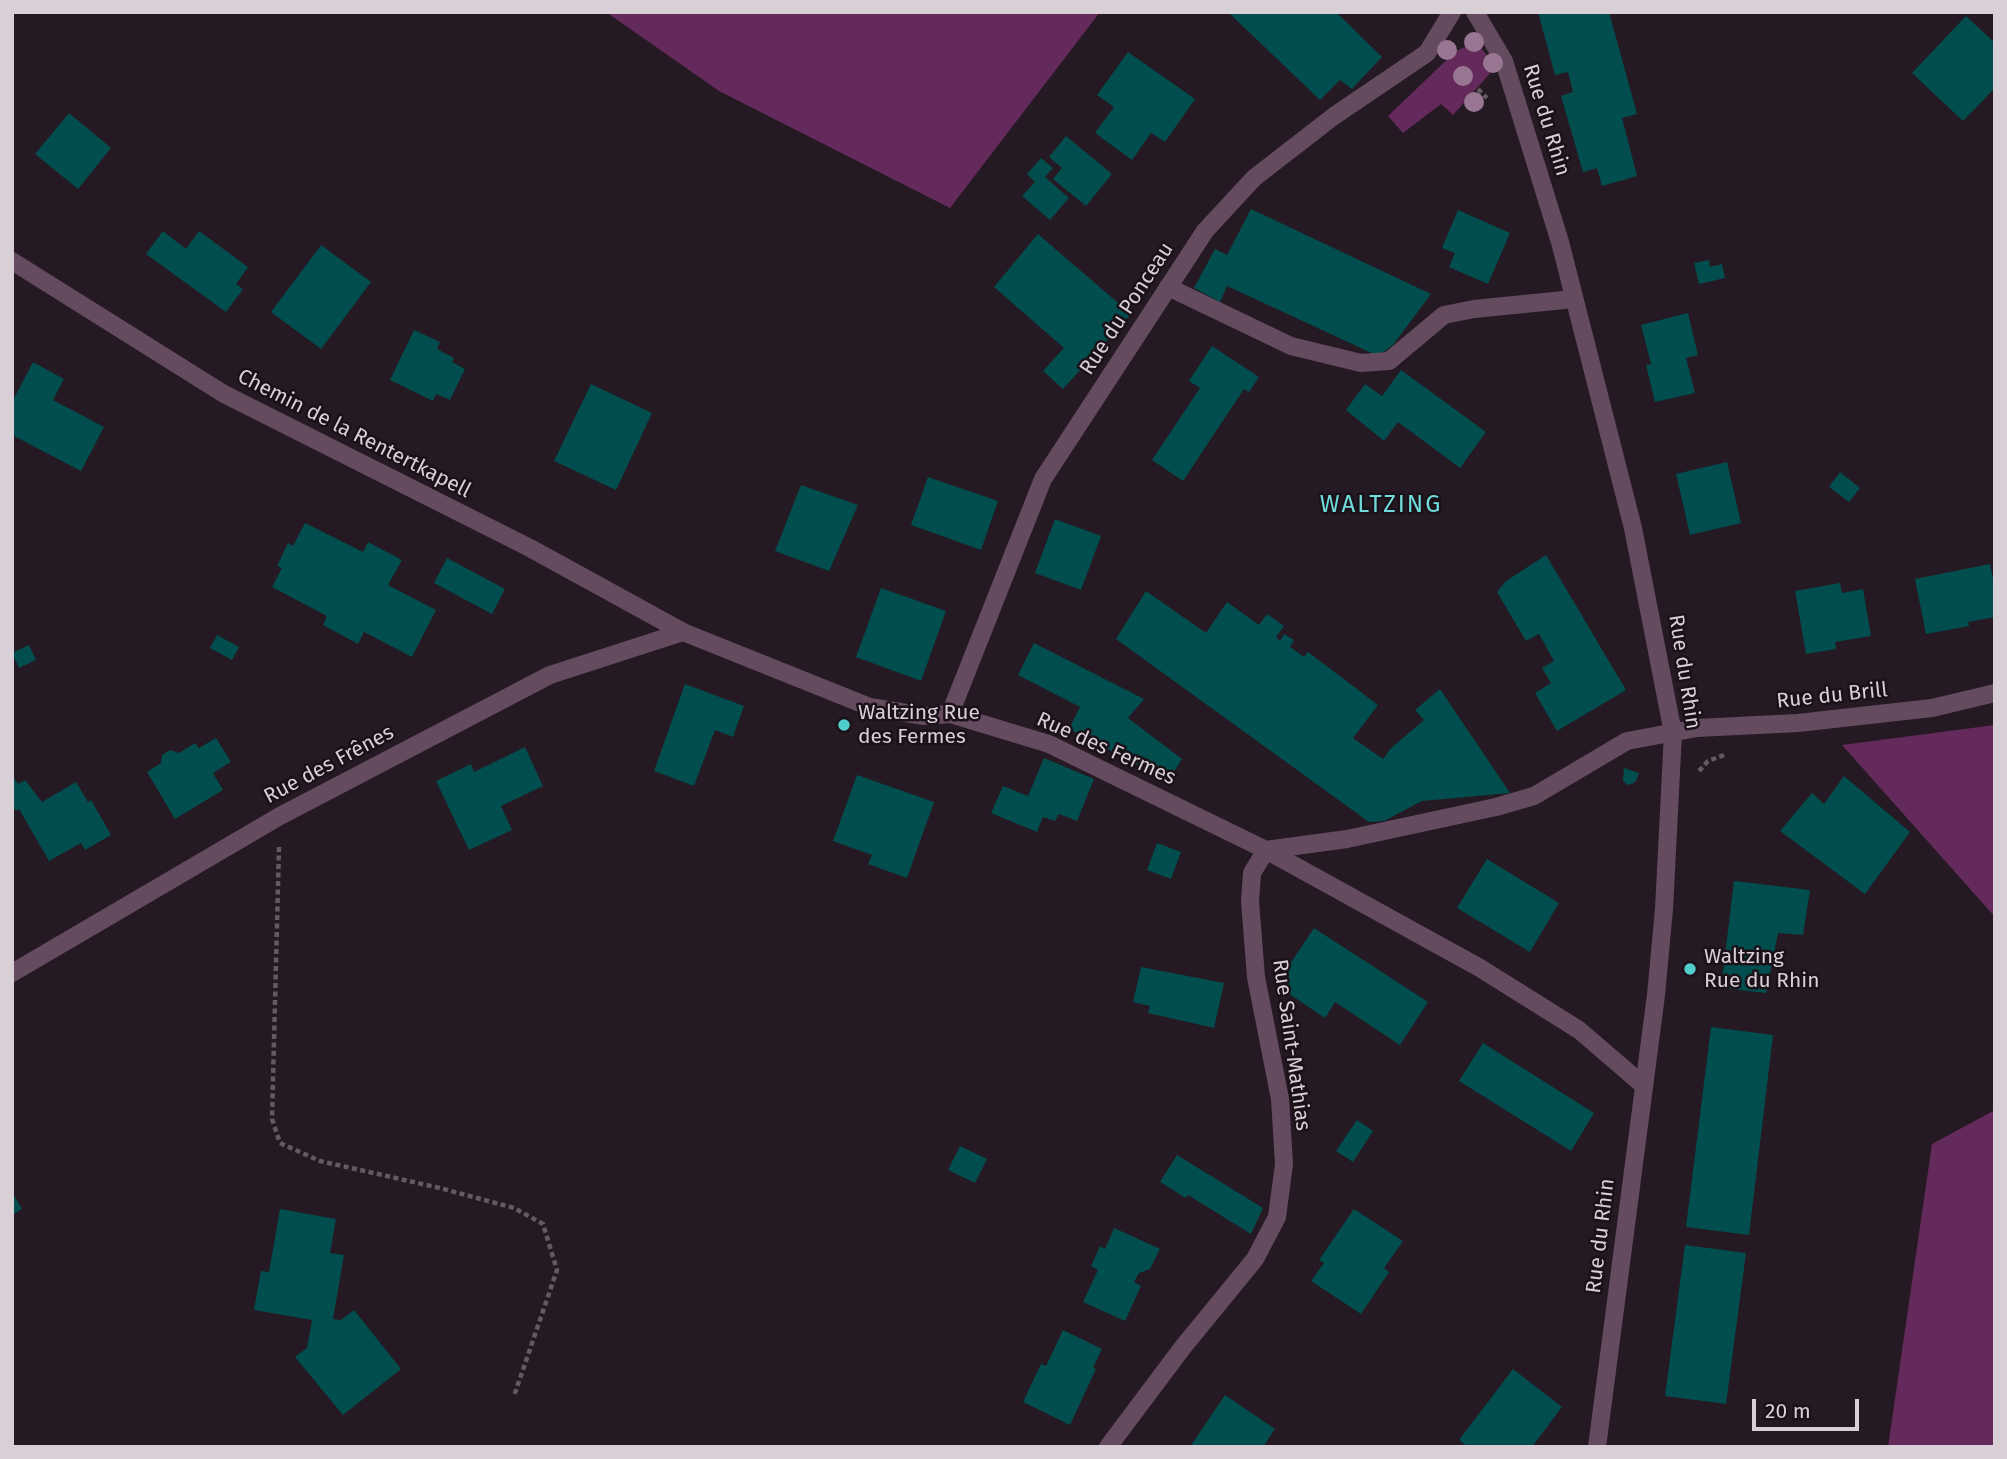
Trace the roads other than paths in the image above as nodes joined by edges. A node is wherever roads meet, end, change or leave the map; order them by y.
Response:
1 (1452, 12) edge
2 (1475, 12) edge
3 (12, 261) edge
4 (1168, 287) junction
5 (1574, 299) junction
6 (683, 632) junction
7 (1995, 693) edge
8 (950, 714) junction
9 (1673, 733) junction
10 (1266, 850) junction
11 (12, 973) edge
12 (1643, 1085) junction
13 (1108, 1447) edge
14 (1597, 1447) edge

1 - 4 street, Rue du Ponceau
2 - 5 street, Rue du Rhin
3 - 6 street, Chemin de la Rentertkapell
4 - 5 street
4 - 8 street, Rue du Ponceau
5 - 9 street, Rue du Rhin
6 - 8 street, Rue des Fermes
6 - 11 street, Rue des Frênes
7 - 9 street, Rue du Brill
8 - 10 street, Rue des Fermes
9 - 10 street
9 - 12 street, Rue du Rhin
10 - 12 street, Rue des Fermes
10 - 13 street, Rue Saint-Mathias
12 - 14 street, Rue du Rhin

